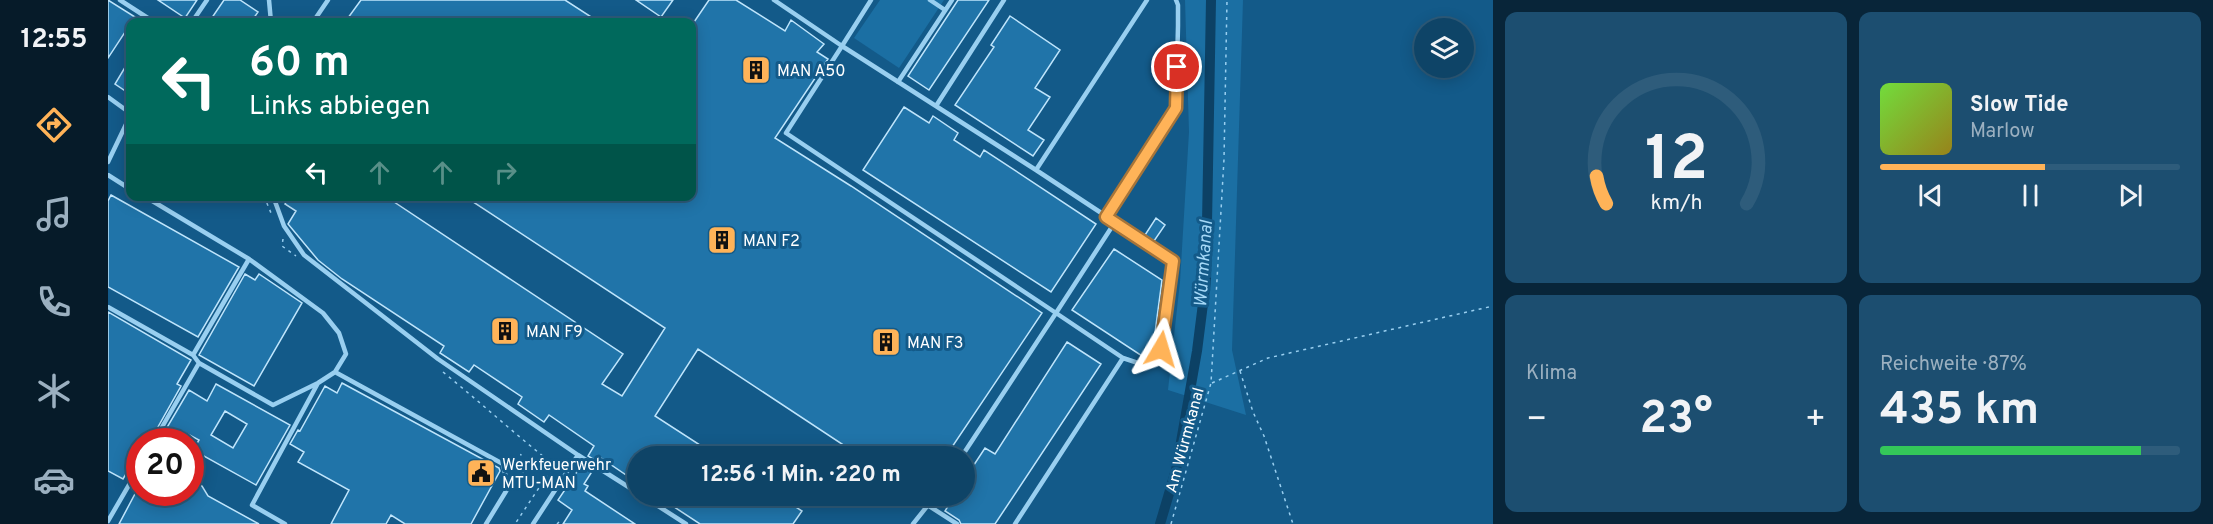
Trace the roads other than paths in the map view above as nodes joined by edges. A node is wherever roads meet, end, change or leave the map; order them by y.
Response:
1 (120, 0) edge
2 (207, 0) edge
3 (269, 0) edge
4 (328, 0) edge
5 (774, 0) edge
6 (871, 0) edge
7 (930, 0) edge
8 (952, 0) edge
9 (1004, 0) edge
10 (1147, 0) edge
11 (1176, 0) edge
12 (945, 10) junction
13 (148, 18) edge
14 (195, 18) edge
15 (271, 18) edge
16 (316, 18) edge
17 (842, 46) junction
18 (898, 82) junction
19 (108, 97) edge
20 (936, 106) junction
21 (126, 112) edge
22 (126, 124) edge
23 (108, 162) edge
24 (1036, 170) junction
25 (108, 175) edge
26 (126, 186) edge
27 (152, 201) edge
28 (275, 201) edge
29 (1106, 217) junction
30 (1114, 222) junction
31 (249, 259) junction
32 (108, 307) edge
33 (1056, 313) junction
34 (193, 355) junction
35 (1124, 358) junction
36 (199, 363) junction
37 (335, 372) junction
38 (318, 383) junction
39 (162, 428) edge
40 (969, 446) edge
41 (578, 455) junction
42 (627, 486) edge
43 (126, 490) edge
44 (658, 506) edge
45 (929, 506) joint
46 (108, 521) edge
47 (285, 524) edge
48 (486, 524) edge
49 (533, 524) edge
50 (686, 524) edge
51 (913, 524) edge
52 (957, 524) edge
53 (1015, 524) edge

1 - 13 lane
2 - 14 lane
3 - 15 lane
4 - 16 lane
5 - 17 lane
6 - 17 lane
7 - 12 lane
8 - 12 lane
9 - 20 lane
10 - 24 lane
11 - 29 lane
12 - 18 lane
17 - 18 lane
17 - 33 lane
18 - 20 lane
19 - 21 lane
20 - 24 lane
22 - 23 lane
24 - 29 lane
25 - 26 lane
27 - 31 lane
28 - 41 lane
29 - 30 lane
30 - 33 lane
30 - 35 lane
31 - 34 lane
31 - 37 lane
32 - 34 lane
33 - 35 lane
33 - 40 lane
34 - 36 lane
35 - 53 lane
36 - 38 lane
36 - 39 lane
37 - 38 lane
37 - 48 lane
38 - 47 lane
41 - 42 lane
41 - 49 lane
43 - 46 lane
44 - 50 lane
45 - 51 lane
45 - 52 lane

